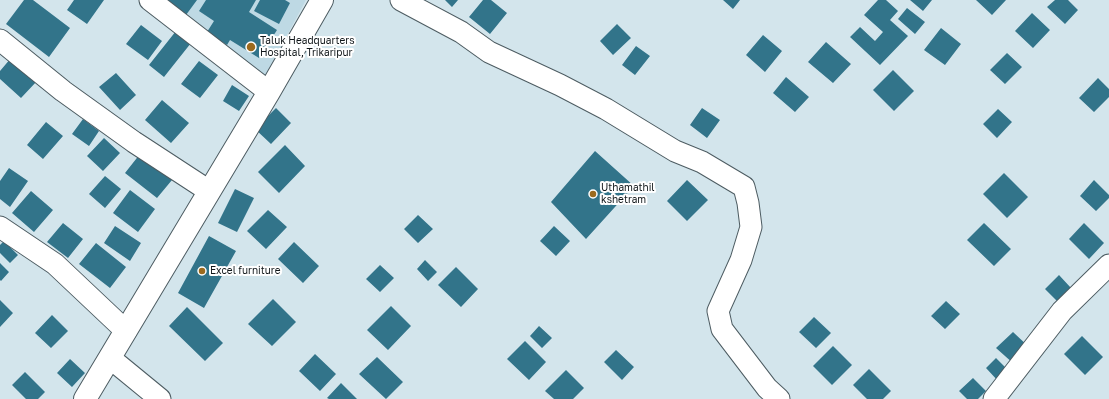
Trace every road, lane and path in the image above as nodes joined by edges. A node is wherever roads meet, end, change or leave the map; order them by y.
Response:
1 (150, 0) edge
2 (322, 0) edge
3 (401, 0) edge
4 (0, 40) edge
5 (269, 92) junction
6 (209, 191) junction
7 (0, 227) edge
8 (1109, 265) edge
9 (126, 330) junction
10 (110, 358) junction
11 (85, 399) edge
12 (160, 399) edge
13 (779, 399) edge
14 (994, 399) edge

1 - 5 street
2 - 5 main road
3 - 13 street
4 - 6 street
5 - 6 main road
6 - 9 main road
7 - 9 street
8 - 14 street
9 - 10 main road
10 - 11 main road
10 - 12 street

